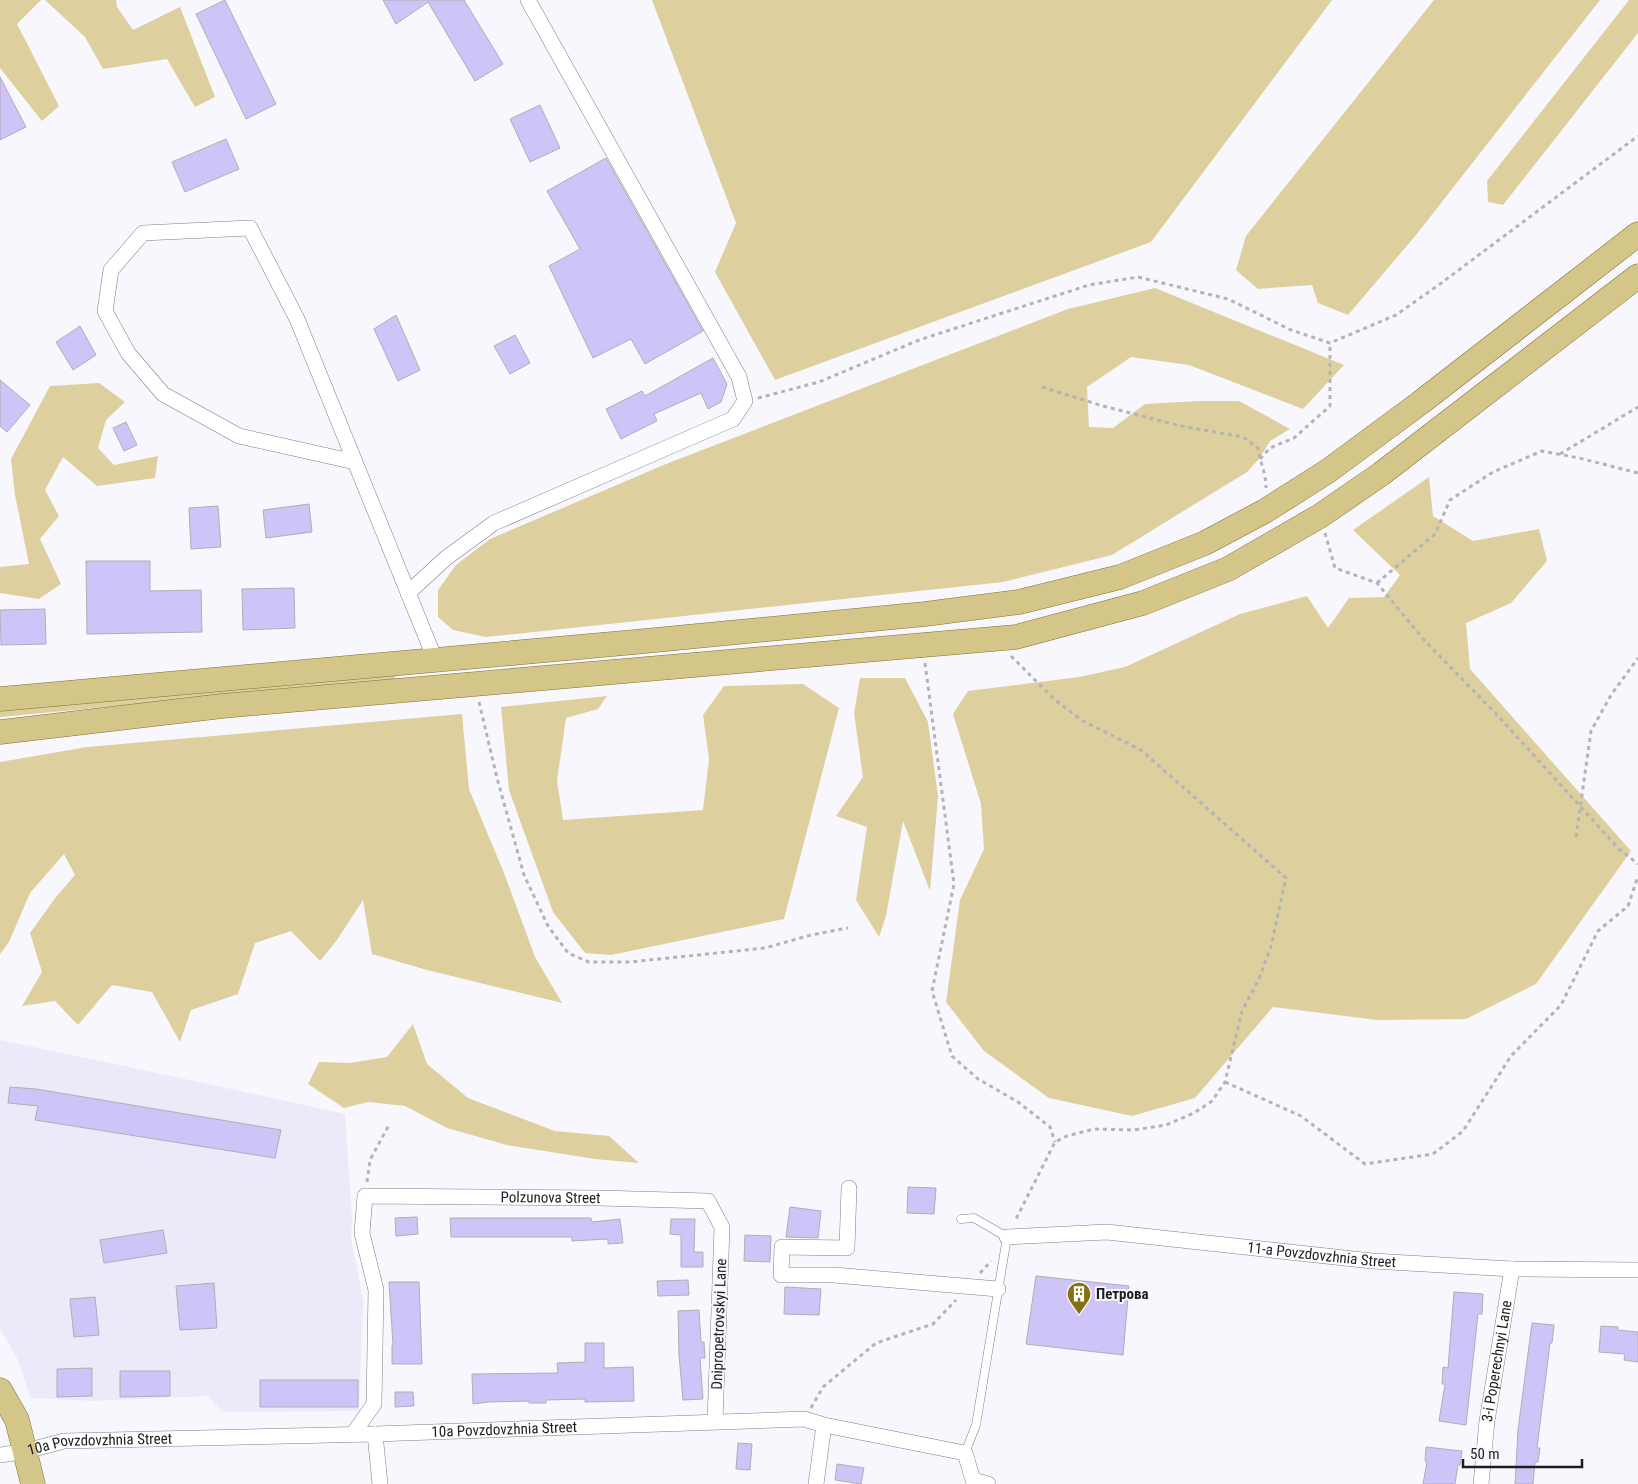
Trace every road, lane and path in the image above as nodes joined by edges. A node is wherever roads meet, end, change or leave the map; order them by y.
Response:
1 (528, 0) edge
2 (1638, 136) edge
3 (1638, 234) edge
4 (1638, 276) edge
5 (1330, 344) junction
6 (1042, 387) dead end
7 (745, 402) junction
8 (1638, 407) edge
9 (1560, 455) junction
10 (1260, 459) junction
11 (355, 462) junction
12 (1638, 473) edge
13 (1265, 511) junction
14 (1320, 516) junction
15 (1377, 583) junction
16 (408, 593) junction
17 (993, 639) junction
18 (922, 645) junction
19 (1638, 658) edge
20 (435, 659) junction
21 (474, 685) junction
22 (0, 699) edge
23 (0, 732) edge
24 (1576, 837) dead end
25 (1638, 864) edge
26 (1638, 876) edge
27 (848, 928) dead end
28 (1225, 1082) junction
29 (389, 1125) dead end
30 (1055, 1142) junction
31 (849, 1188) dead end
32 (365, 1196) junction
33 (961, 1219) dead end
34 (722, 1226) joint
35 (1007, 1238) junction
36 (1512, 1270) junction
37 (1638, 1270) edge
38 (978, 1276) dead end
39 (998, 1289) junction
40 (959, 1297) dead end
41 (0, 1390) edge
42 (804, 1419) junction
43 (715, 1421) junction
44 (824, 1425) junction
45 (0, 1428) edge
46 (353, 1434) junction
47 (375, 1434) junction
48 (26, 1451) junction
49 (965, 1453) junction
50 (0, 1455) edge
51 (33, 1484) edge
52 (380, 1484) edge
53 (816, 1484) edge
54 (988, 1484) edge
55 (1482, 1484) edge

1 - 7 street
2 - 5 path
3 - 13 main road
4 - 14 main road
5 - 7 path
5 - 10 path
6 - 10 path
7 - 16 street
8 - 9 path
9 - 12 path
9 - 15 path
10 - 13 path
11 - 11 street
11 - 16 street
13 - 20 main road
14 - 15 path
14 - 17 main road
15 - 25 path
16 - 20 street
17 - 18 main road
17 - 28 path
18 - 21 main road
18 - 30 path
19 - 24 path
20 - 22 main road
21 - 23 main road
21 - 27 path
26 - 28 path
28 - 30 path
29 - 32 path
30 - 35 path
31 - 39 street
32 - 34 street, Polzunova Street
32 - 46 street
33 - 35 lane
34 - 43 street, Dnipropetrovskyi Lane
35 - 36 street, 11-a Povzdovzhnia Street
35 - 38 path
35 - 39 lane
36 - 37 street, 11-a Povzdovzhnia Street
36 - 55 street, 3-i Poperechnyi Lane
39 - 49 lane
40 - 42 path
41 - 48 main road
42 - 43 street, 10a Povzdovzhnia Street
42 - 44 street, 10a Povzdovzhnia Street
43 - 47 street, 10a Povzdovzhnia Street
44 - 49 street, 10a Povzdovzhnia Street
44 - 53 street
45 - 48 main road
46 - 47 street, 10a Povzdovzhnia Street
46 - 48 street, 10a Povzdovzhnia Street
47 - 52 street
48 - 50 street, 10a Povzdovzhnia Street
48 - 51 main road
49 - 54 street

